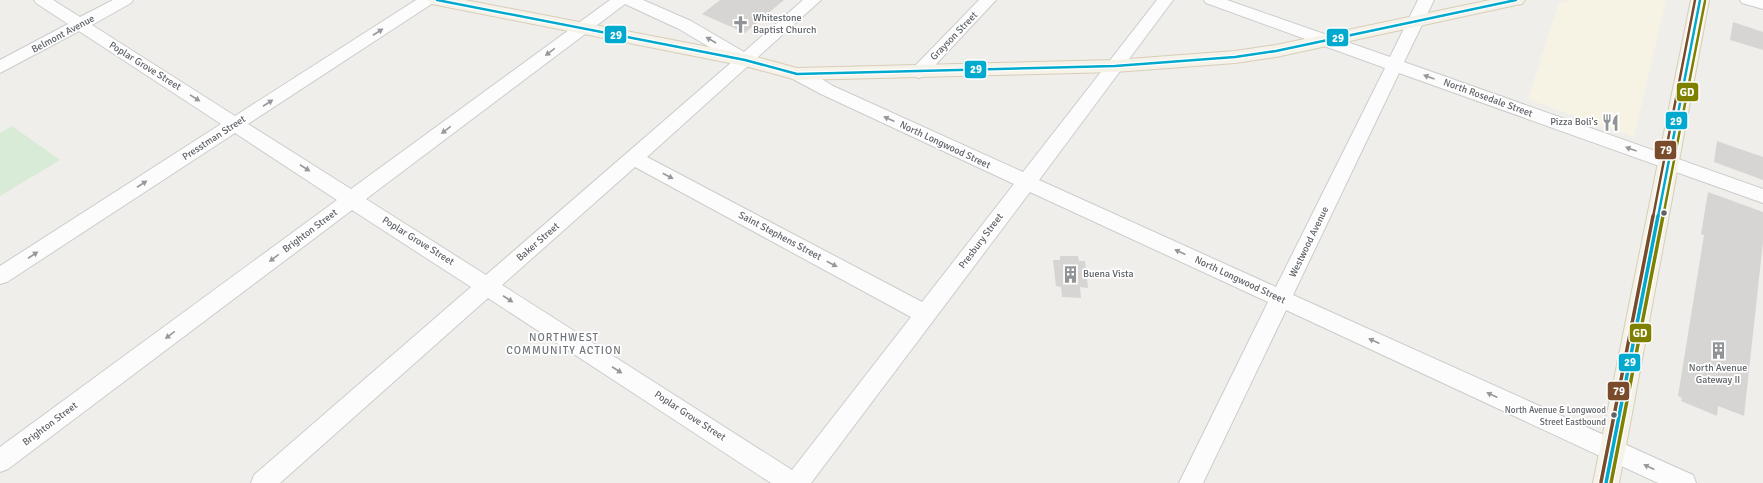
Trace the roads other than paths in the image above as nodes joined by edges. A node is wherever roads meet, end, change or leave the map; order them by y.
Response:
1 (42, 0) edge
2 (125, 0) edge
3 (427, 0) edge
4 (437, 0) edge
5 (620, 0) edge
6 (630, 0) edge
7 (813, 0) edge
8 (988, 0) edge
9 (1165, 0) edge
10 (1212, 0) edge
11 (1426, 0) edge
12 (1516, 0) edge
13 (1700, 0) edge
14 (1748, 0) edge
15 (1763, 4) edge
16 (1415, 22) junction
17 (80, 25) junction
18 (582, 29) junction
19 (1326, 40) junction
20 (745, 60) junction
21 (1394, 65) junction
22 (1115, 66) junction
23 (0, 67) edge
24 (919, 72) junction
25 (797, 74) junction
26 (236, 124) junction
27 (634, 158) junction
28 (1667, 162) junction
29 (1026, 182) junction
30 (1763, 196) edge
31 (353, 199) junction
32 (0, 276) edge
33 (488, 286) junction
34 (1281, 299) junction
35 (926, 314) junction
36 (1613, 450) junction
37 (0, 461) edge
38 (263, 483) edge
39 (792, 483) edge
40 (797, 483) edge
41 (1191, 483) edge
42 (1606, 483) edge
43 (1684, 483) edge

1 - 17 street, Poplar Grove Street
2 - 17 street, Belmont Avenue
26 -> 3 street, Presstman Street
4 - 18 main road
5 - 18 street, Brighton Street
20 -> 6 street
7 - 20 street, Baker Street
8 - 24 street, Grayson Street
9 - 22 street, Presbury Street
10 - 19 street, North Rosedale Street
11 - 16 street, Westwood Avenue
12 - 16 main road
13 - 28 main road
14 - 15 street
16 - 19 main road
16 - 21 street, Westwood Avenue
17 - 23 street, Belmont Avenue
17 -> 26 street, Poplar Grove Street
18 - 20 main road
18 -> 31 street, Brighton Street
19 - 21 street, North Rosedale Street
19 - 22 main road
20 - 25 main road
20 - 27 street, Baker Street
28 -> 21 street, North Rosedale Street
21 - 34 street, Westwood Avenue
22 - 24 main road
22 - 29 street, Presbury Street
24 - 25 main road
29 -> 25 street, North Longwood Street
26 -> 31 street, Poplar Grove Street
32 -> 26 street, Presstman Street
27 - 33 street, Baker Street
27 -> 35 street, Saint Stephens Street
28 - 30 street, North Rosedale Street
28 - 36 main road
34 -> 29 street, North Longwood Street
29 - 35 street, Presbury Street
31 - 33 street, Poplar Grove Street
31 -> 37 street, Brighton Street
33 - 38 street, Baker Street
33 -> 39 street, Poplar Grove Street
36 -> 34 street, North Longwood Street
34 - 41 street, Westwood Avenue
35 - 40 street, Presbury Street
36 - 42 main road
43 -> 36 street, North Longwood Street

